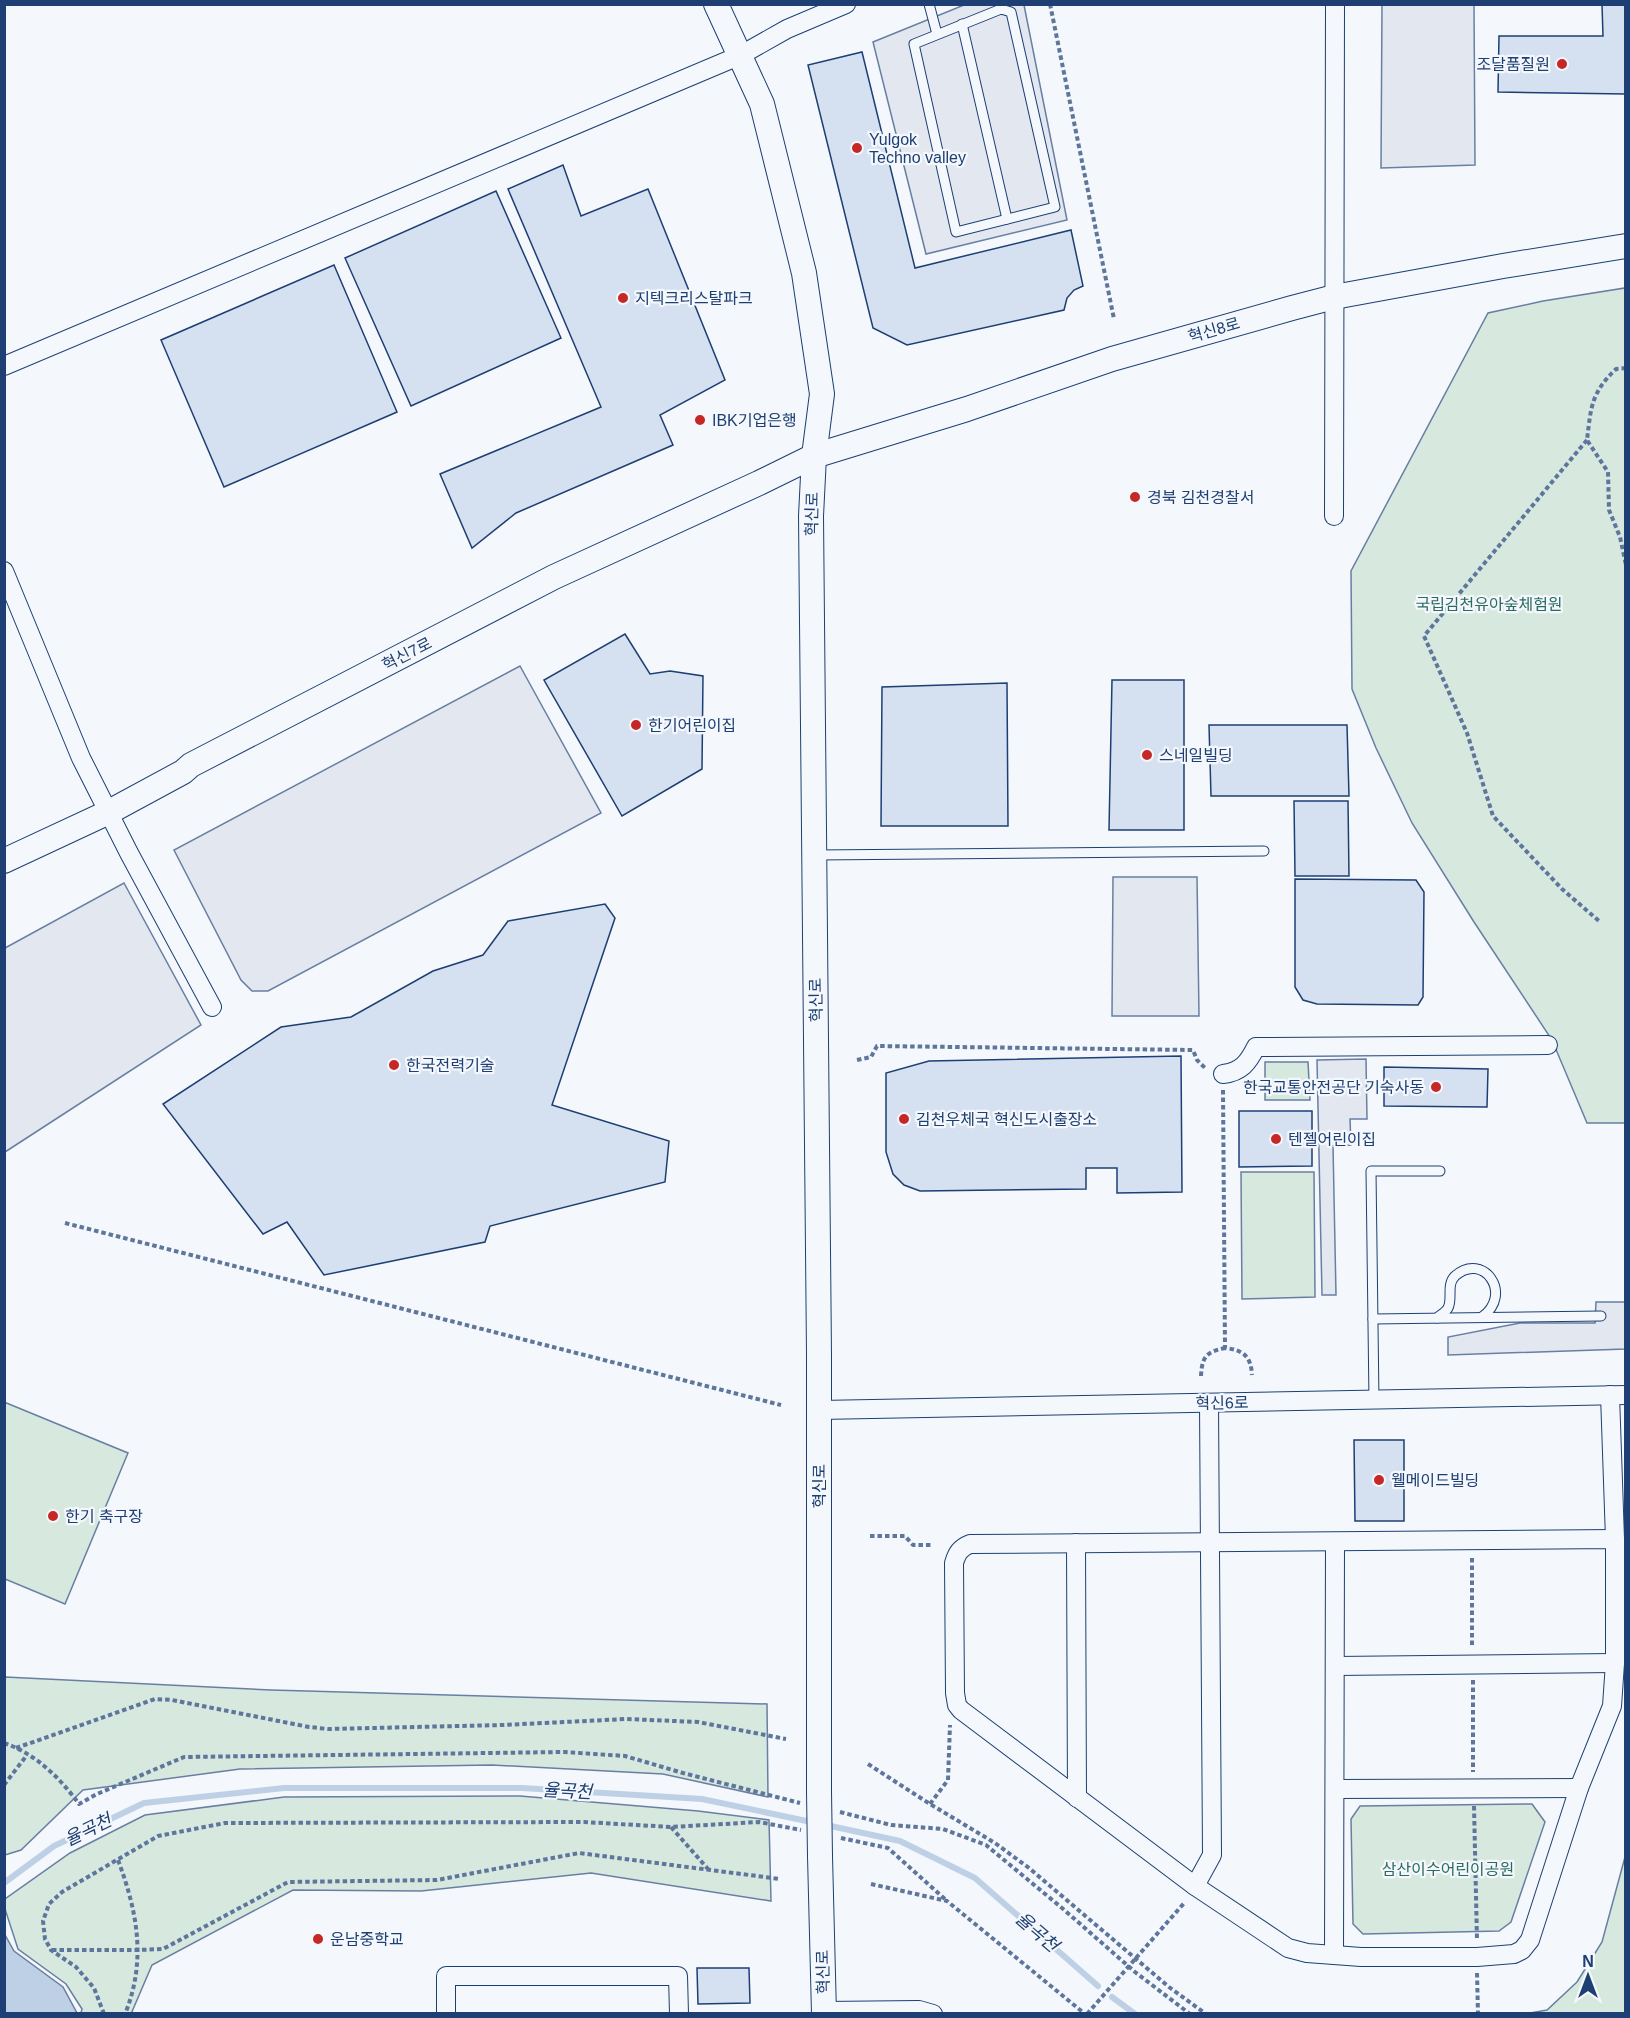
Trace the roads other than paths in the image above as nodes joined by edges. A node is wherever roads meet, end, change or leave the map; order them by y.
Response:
1 (716, 4) edge
2 (846, 4) edge
3 (929, 4) edge
4 (1335, 4) edge
5 (962, 24) junction
6 (937, 34) junction
7 (741, 55) junction
8 (1007, 219) junction
9 (1626, 246) edge
10 (1334, 297) junction
11 (4, 366) edge
12 (814, 456) junction
13 (1334, 516) dead end
14 (4, 571) edge
15 (109, 812) junction
16 (1264, 851) dead end
17 (814, 855) junction
18 (4, 861) edge
19 (212, 1007) dead end
20 (1548, 1045) dead end
21 (1223, 1074) road end
22 (1440, 1171) dead end
23 (1601, 1316) dead end
24 (1482, 1317) junction
25 (1373, 1318) junction
26 (1437, 1318) junction
27 (1618, 1395) edge
28 (1374, 1401) junction
29 (1209, 1403) junction
30 (819, 1410) junction
31 (1615, 1539) junction
32 (1076, 1543) junction
33 (1211, 1543) junction
34 (1335, 1543) junction
35 (1615, 1663) junction
36 (1335, 1666) junction
37 (1336, 1788) junction
38 (1579, 1788) junction
39 (1077, 1798) junction
40 (1193, 1891) junction
41 (1334, 1955) junction
42 (824, 2012) edge
43 (446, 2013) edge
44 (679, 2013) edge
45 (933, 2013) edge

1 - 7 main road, 혁신로
2 - 7 street
3 - 6 lane
4 - 10 street
5 - 6 lane
5 - 8 lane
5 - 8 lane
6 - 8 lane
7 - 11 street
7 - 12 main road, 혁신로
9 - 10 main road, 혁신8로
10 - 12 main road, 혁신8로
10 - 13 street
12 - 15 main road, 혁신7로
12 - 17 main road, 혁신로
14 - 15 street
15 - 18 main road, 혁신7로
15 - 19 street
16 - 17 lane
17 - 30 main road, 혁신로
20 - 21 street
22 - 25 lane
23 - 24 lane
24 - 26 lane
24 - 26 lane
25 - 26 lane
25 - 28 lane
27 - 28 street, 혁신6로
27 - 31 street
28 - 29 street, 혁신6로
29 - 30 street, 혁신6로
29 - 33 street
30 - 42 main road, 혁신로, bridge
31 - 34 street
31 - 35 street
32 - 33 street
32 - 39 street
32 - 39 street
33 - 34 street
33 - 40 street
34 - 36 street
35 - 36 street
35 - 38 street
36 - 37 street
37 - 38 street
37 - 41 street
38 - 41 street
39 - 40 street
40 - 41 street
42 - 45 street
43 - 44 street

